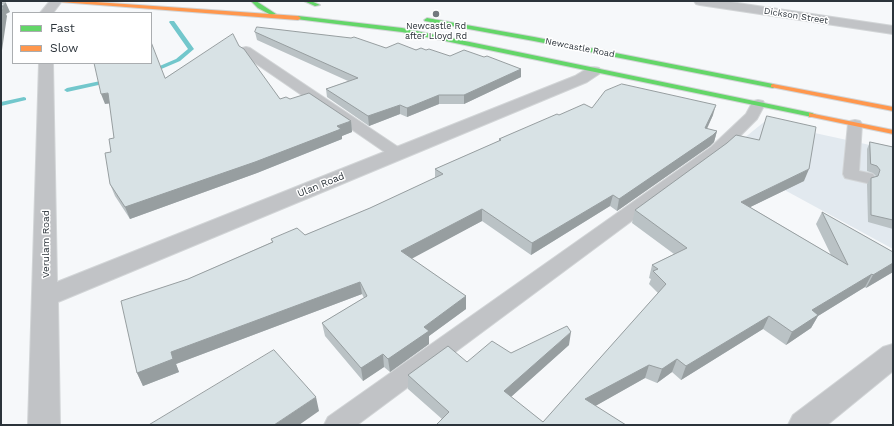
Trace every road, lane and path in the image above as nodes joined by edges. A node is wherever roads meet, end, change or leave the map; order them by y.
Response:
1 (56, 1) edge
2 (60, 1) edge
3 (253, 1) edge
4 (306, 1) edge
5 (700, 1) edge
6 (294, 3) dead end
7 (47, 12) edge
8 (273, 14) junction
9 (420, 19) dead end
10 (893, 30) edge
11 (246, 51) edge
12 (46, 64) edge
13 (594, 70) junction
14 (758, 104) junction
15 (893, 109) edge
16 (855, 124) junction
17 (893, 132) edge
18 (398, 154) junction
19 (867, 178) dead end
20 (46, 297) junction
21 (893, 355) edge
22 (44, 425) edge
23 (337, 425) edge
24 (804, 425) edge

1 - 7 street
2 - 8 main road, Newcastle Road
3 - 8 main road
4 - 6 main road
5 - 10 street, Dickson Street
8 - 13 main road, Newcastle Road
9 - 15 main road, Newcastle Road
11 - 18 lane
12 - 20 street, Verulam Road
13 - 14 main road, Newcastle Road
13 - 18 street, Ulan Road
14 - 16 main road, Newcastle Road
14 - 23 lane
16 - 17 main road, Newcastle Road
16 - 19 lane
18 - 20 street, Ulan Road
20 - 22 street, Verulam Road
21 - 24 street

